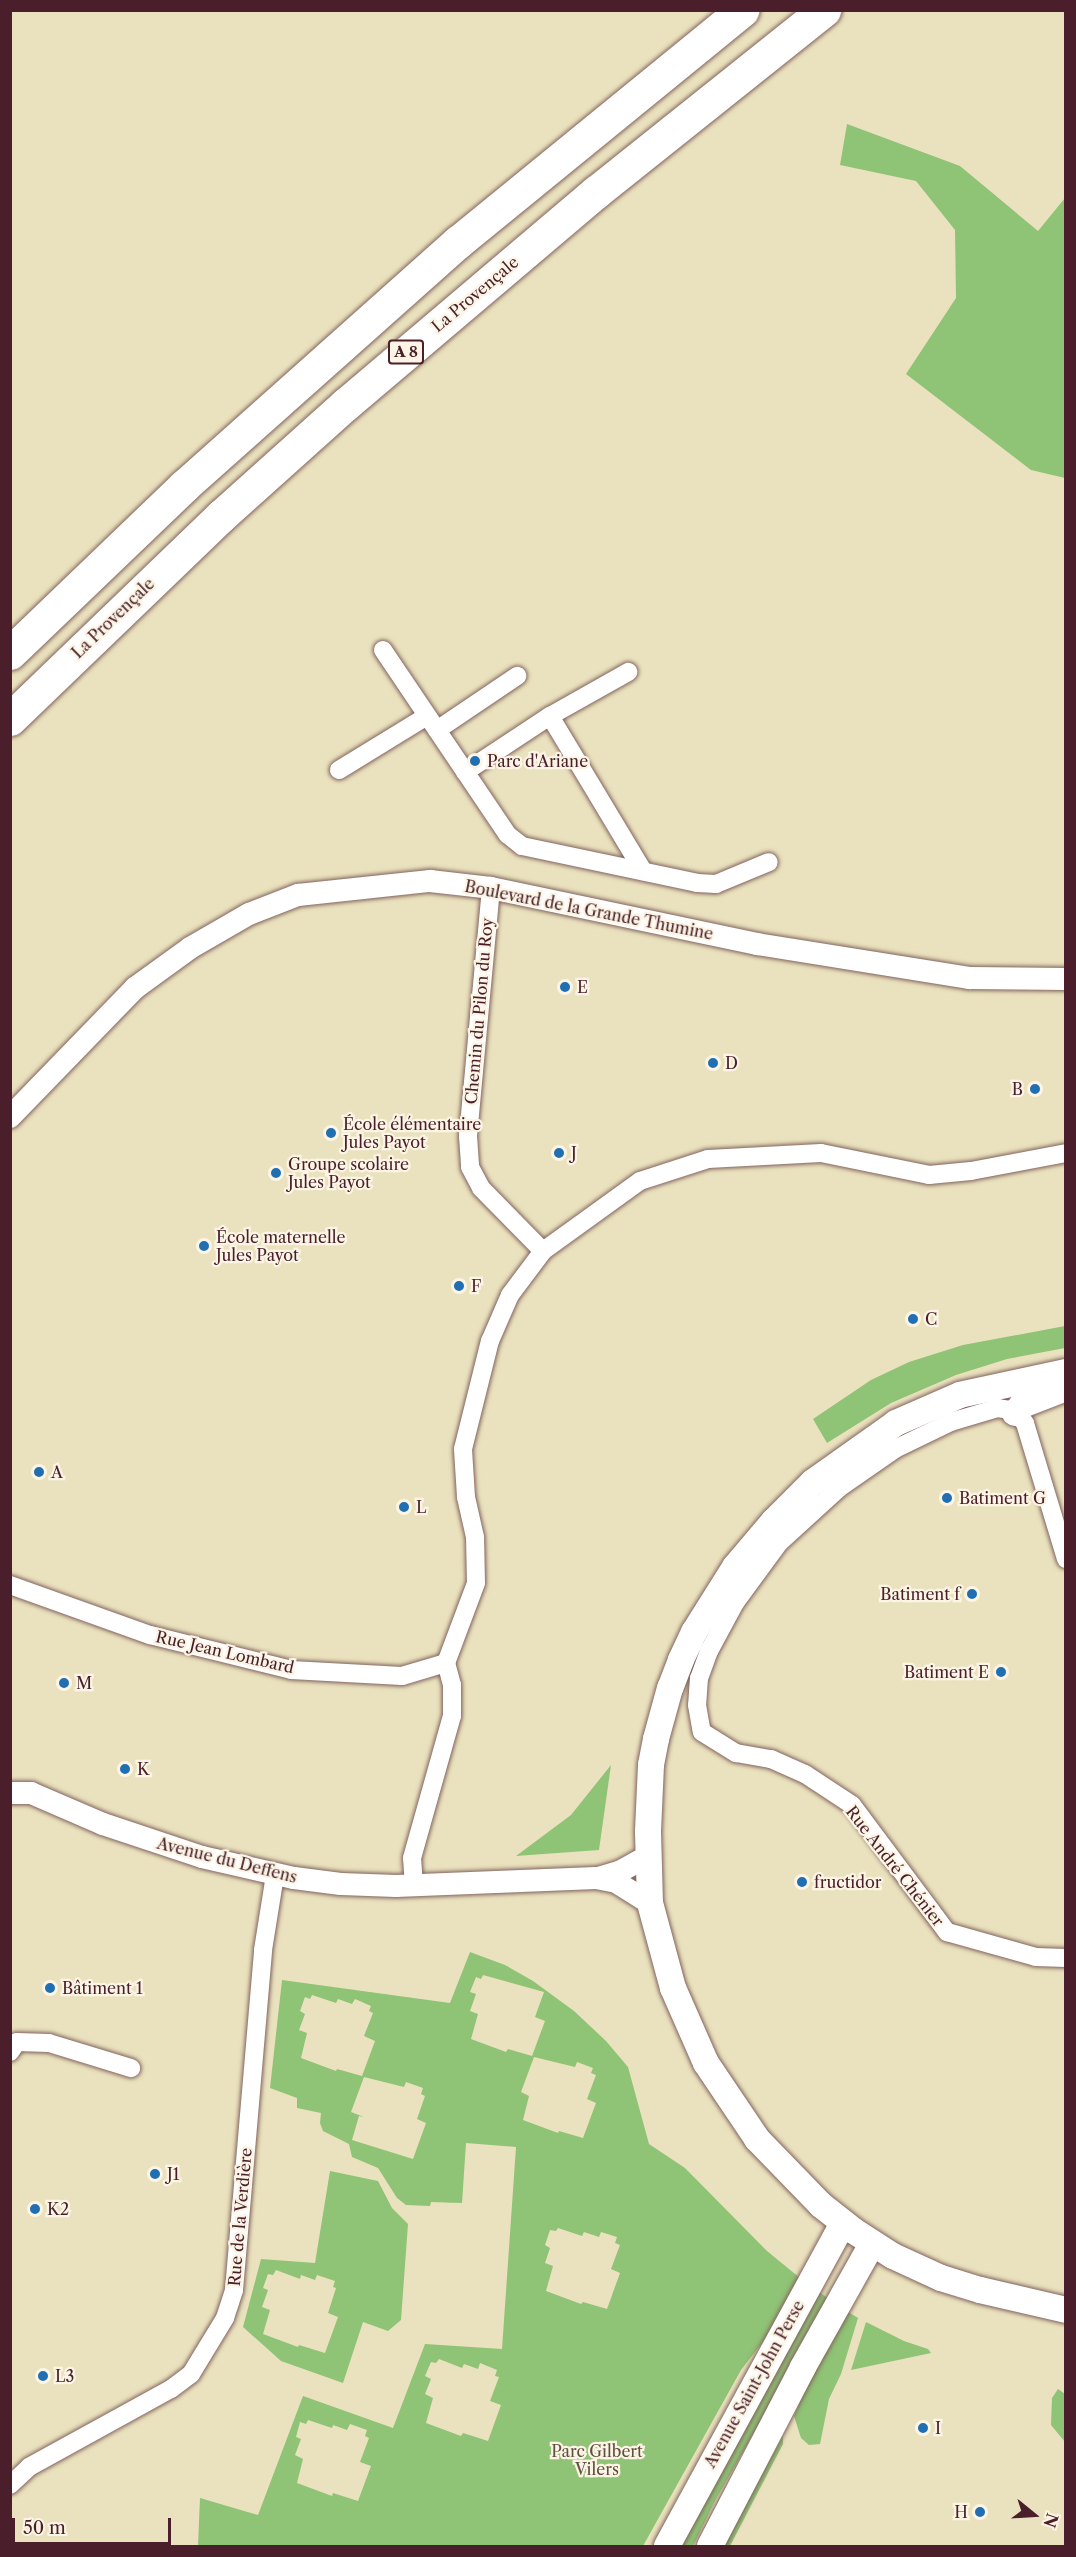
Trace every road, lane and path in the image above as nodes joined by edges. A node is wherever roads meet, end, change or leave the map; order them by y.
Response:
1 (742, 10) edge
2 (824, 10) edge
3 (383, 650) dead end
4 (10, 653) edge
5 (628, 672) dead end
6 (518, 676) dead end
7 (550, 716) junction
8 (10, 719) edge
9 (432, 723) junction
10 (339, 770) dead end
11 (465, 772) junction
12 (769, 862) dead end
13 (643, 871) junction
14 (491, 888) junction
15 (1065, 979) edge
16 (10, 1117) edge
17 (1065, 1153) edge
18 (543, 1251) junction
19 (1065, 1372) edge
20 (1065, 1388) edge
21 (1020, 1418) junction
22 (1065, 1559) edge
23 (10, 1585) edge
24 (446, 1662) junction
25 (10, 1793) edge
26 (648, 1856) junction
27 (275, 1875) junction
28 (596, 1878) junction
29 (414, 1886) junction
30 (650, 1903) junction
31 (1065, 1958) edge
32 (10, 2052) edge
33 (131, 2067) dead end
34 (843, 2223) junction
35 (872, 2244) junction
36 (1065, 2310) edge
37 (10, 2485) edge
38 (667, 2547) edge
39 (710, 2547) edge

1 - 4 highway
2 - 8 highway, La Provençale / A 8
3 - 9 street
5 - 7 street
6 - 9 street
7 - 11 street
7 - 13 street
9 - 10 street
9 - 11 street
11 - 13 street
12 - 13 street
14 - 15 street, Boulevard de la Grande Thumine
14 - 16 street, Boulevard de la Grande Thumine
14 - 18 street, Chemin du Pilon du Roy
17 - 18 street
18 - 24 street
19 - 26 main road
20 - 21 main road
21 - 22 street
21 - 31 street, Rue André Chénier
23 - 24 street, Rue Jean Lombard
24 - 29 street
25 - 27 street, Avenue du Deffens
26 - 28 street, Avenue du Deffens
26 - 30 main road
27 - 29 street, Avenue du Deffens
27 - 37 street, Rue de la Verdière
28 - 29 street, Avenue du Deffens
28 - 30 street, Avenue du Deffens
30 - 34 main road
32 - 33 street
34 - 35 main road
34 - 38 main road, Avenue Saint-John Perse
35 - 36 main road
35 - 39 main road

